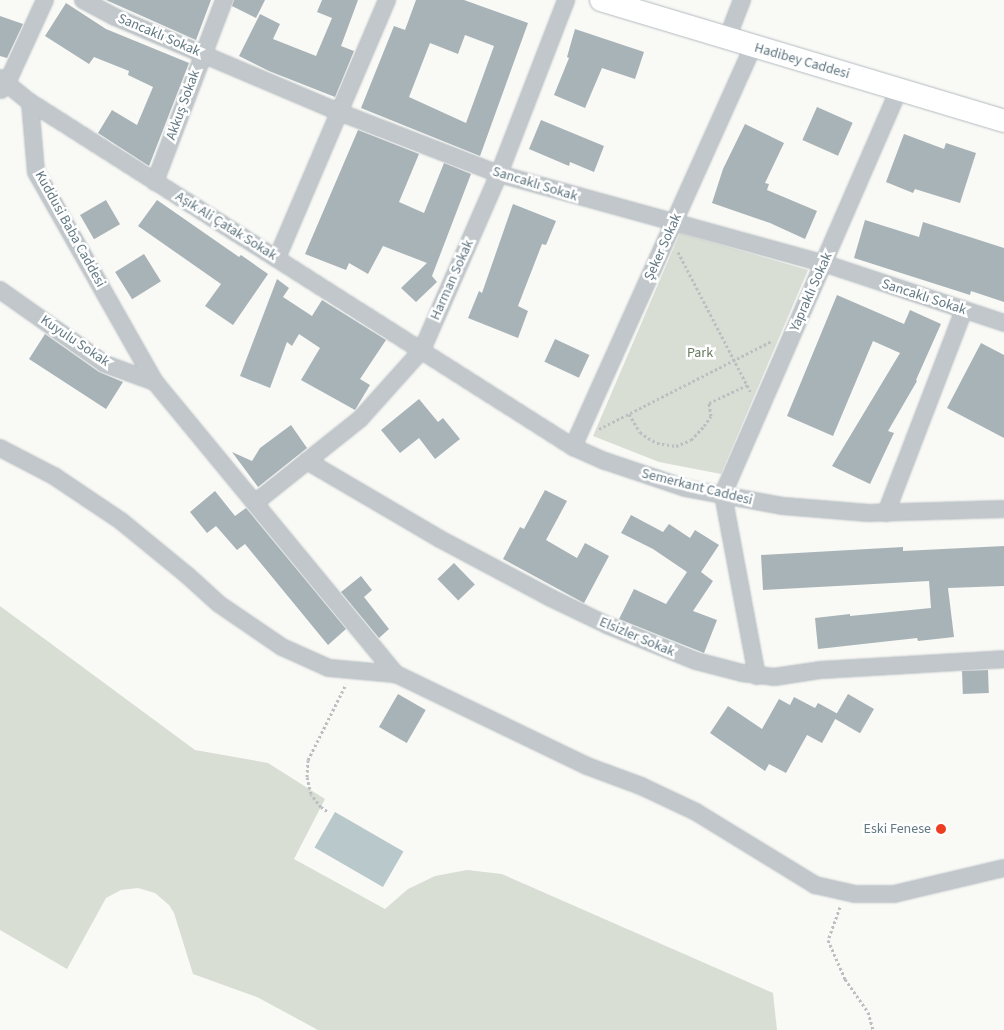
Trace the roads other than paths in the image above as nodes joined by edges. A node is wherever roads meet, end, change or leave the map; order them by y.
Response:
1 (45, 0) edge
2 (83, 0) edge
3 (224, 0) edge
4 (388, 0) edge
5 (566, 0) edge
6 (601, 0) edge
7 (742, 0) edge
8 (727, 39) junction
9 (753, 47) junction
10 (202, 54) junction
11 (2, 84) edge
12 (899, 90) junction
13 (30, 102) junction
14 (339, 112) junction
15 (1004, 121) edge
16 (499, 174) junction
17 (155, 182) junction
18 (671, 229) junction
19 (277, 258) junction
20 (823, 263) junction
21 (0, 290) edge
22 (964, 310) junction
23 (1004, 323) edge
24 (422, 350) junction
25 (155, 382) junction
26 (575, 444) junction
27 (0, 448) edge
28 (307, 461) junction
29 (722, 494) junction
30 (256, 502) junction
31 (1004, 509) edge
32 (886, 513) junction
33 (1004, 658) edge
34 (396, 674) junction
35 (757, 676) junction
36 (1004, 868) edge

1 - 11 street
2 - 10 street, Sancaklı Sokak
3 - 10 street, Akkuş Sokak
4 - 14 street
5 - 16 street, Harman Sokak
6 - 8 main road, Hadibey Caddesi
7 - 8 street
8 - 9 main road, Hadibey Caddesi
9 - 12 main road, Hadibey Caddesi
9 - 18 street, Şeker Sokak
10 - 14 street, Sancaklı Sokak
10 - 17 street, Akkuş Sokak
11 - 13 street
12 - 15 main road, Hadibey Caddesi
12 - 20 street, Yapraklı Sokak
13 - 17 street, Aşık Ali Çatak Sokak
13 - 25 street, Kuddusi Baba Caddesi
14 - 16 street, Sancaklı Sokak
14 - 19 street
16 - 18 street, Sancaklı Sokak
16 - 24 street, Harman Sokak
17 - 19 street, Aşık Ali Çatak Sokak
18 - 20 street, Sancaklı Sokak
18 - 26 street, Şeker Sokak
19 - 24 street, Aşık Ali Çatak Sokak
20 - 22 street, Sancaklı Sokak
20 - 29 street, Yapraklı Sokak
21 - 25 street, Kuyulu Sokak
22 - 23 street, Sancaklı Sokak
22 - 32 street
24 - 26 street, Semerkant Caddesi
24 - 28 street, Harman Sokak
25 - 30 street, Kuddusi Baba Caddesi
26 - 29 street, Semerkant Caddesi
27 - 34 street
28 - 30 street, Harman Sokak
28 - 35 street, Elsizler Sokak
29 - 32 street, Semerkant Caddesi
29 - 35 street
30 - 34 street, Kuddusi Baba Caddesi
31 - 32 street, Semerkant Caddesi
33 - 35 street, Elsizler Sokak
34 - 36 street

